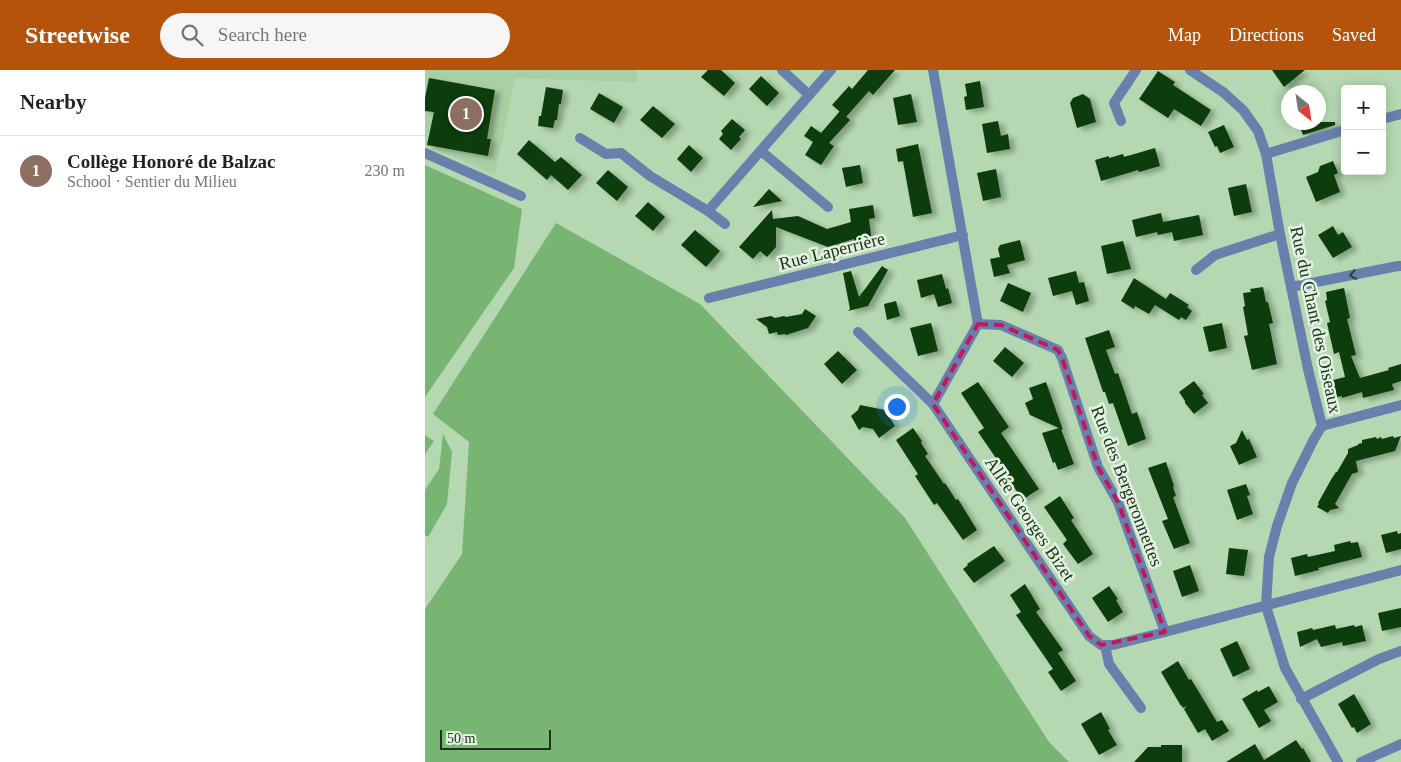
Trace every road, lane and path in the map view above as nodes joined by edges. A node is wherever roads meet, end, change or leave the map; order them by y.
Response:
1 (782, 70) edge
2 (831, 70) edge
3 (933, 70) edge
4 (1137, 70) edge
5 (1190, 70) edge
6 (809, 95) junction
7 (1401, 114) edge
8 (1386, 118) edge
9 (1121, 122) dead end
10 (1341, 131) edge
11 (580, 138) dead end
12 (761, 151) junction
13 (425, 153) edge
14 (1266, 154) junction
15 (521, 196) dead end
16 (828, 208) dead end
17 (708, 211) junction
18 (725, 224) dead end
19 (1280, 234) junction
20 (963, 235) junction
21 (1401, 266) edge
22 (1196, 270) dead end
23 (1291, 287) junction
24 (709, 298) dead end
25 (978, 324) junction
26 (858, 332) dead end
27 (933, 404) junction
28 (1401, 405) edge
29 (1322, 426) junction
30 (1401, 570) edge
31 (1266, 606) junction
32 (1165, 632) junction
33 (1105, 645) junction
34 (1401, 651) edge
35 (1301, 698) junction
36 (1141, 708) dead end
37 (1401, 744) edge
38 (1338, 762) edge
39 (1361, 762) edge

1 - 6 street
2 - 6 street
3 - 20 street
4 - 9 street
5 - 14 street, Rue du Chant des Oiseaux
6 - 12 street
7 - 8 street
10 - 14 street
11 - 17 street
12 - 16 street
12 - 17 street
13 - 15 street
14 - 19 street, Rue du Chant des Oiseaux
17 - 18 street
19 - 22 street
19 - 23 street, Rue du Chant des Oiseaux
20 - 24 street, Rue Laperrière
20 - 25 street
21 -> 23 street
23 - 29 street, Rue du Chant des Oiseaux
25 - 27 street
25 - 32 street, Rue des Bergeronnettes
26 - 27 street, Allée Georges Bizet
27 - 33 street, Allée Georges Bizet
28 - 29 street
29 - 31 street, Rue du Chant des Oiseaux
30 - 31 street
31 - 32 street
31 - 35 street, Rue du Chant des Oiseaux
32 - 33 street
33 - 36 street
34 - 35 street
35 - 38 street, Rue du Chant des Oiseaux
37 - 39 street

